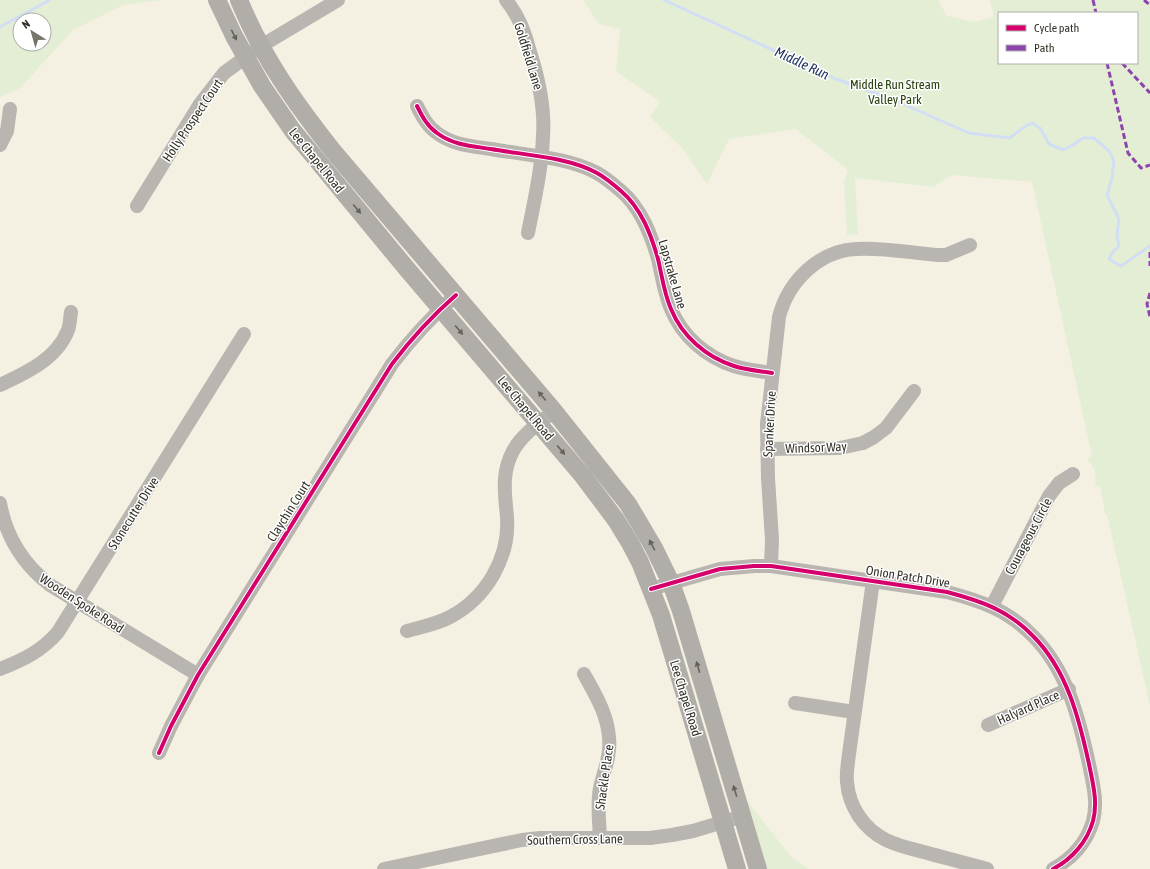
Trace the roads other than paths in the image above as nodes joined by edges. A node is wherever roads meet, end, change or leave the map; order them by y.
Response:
1 (217, 0) edge
2 (239, 0) edge
3 (338, 0) edge
4 (506, 0) edge
5 (261, 46) junction
6 (245, 57) junction
7 (417, 106) dead end
8 (10, 108) dead end
9 (0, 145) edge
10 (541, 157) junction
11 (136, 206) dead end
12 (528, 233) dead end
13 (970, 245) dead end
14 (456, 295) junction
15 (441, 308) junction
16 (71, 312) dead end
17 (244, 334) dead end
18 (772, 373) junction
19 (0, 385) edge
20 (914, 391) dead end
21 (554, 411) junction
22 (539, 424) junction
23 (767, 449) junction
24 (1073, 474) dead end
25 (0, 503) edge
26 (771, 566) junction
27 (873, 581) junction
28 (671, 583) junction
29 (651, 589) junction
30 (78, 602) junction
31 (992, 606) junction
32 (407, 632) dead end
33 (0, 669) edge
34 (584, 674) dead end
35 (198, 675) junction
36 (1069, 690) junction
37 (795, 703) dead end
38 (854, 712) junction
39 (988, 725) dead end
40 (159, 753) dead end
41 (743, 816) junction
42 (723, 822) junction
43 (600, 837) junction
44 (384, 869) edge
45 (737, 869) edge
46 (758, 869) edge
47 (987, 869) edge
48 (1053, 869) edge

1 -> 6 main road, Lee Chapel Road
2 - 5 main road, Lee Chapel Road
3 - 5 street
4 - 10 street, Goldfield Lane
5 - 6 street, Holly Prospect Court
5 - 14 main road, Lee Chapel Road
6 - 11 street, Holly Prospect Court
6 -> 15 main road, Lee Chapel Road
7 - 10 street, Lapstrake Lane
8 - 9 street
10 - 12 street, Goldfield Lane
10 - 18 street, Lapstrake Lane
13 - 18 street, Spanker Drive
14 - 15 street, Claychin Court
21 -> 14 main road, Lee Chapel Road
15 -> 22 main road, Lee Chapel Road
15 - 35 street, Claychin Court
16 - 19 street
17 - 30 street, Stonecutter Drive
18 - 23 street, Spanker Drive
20 - 23 street, Windsor Way
21 - 22 street
28 -> 21 main road, Lee Chapel Road
22 -> 29 main road, Lee Chapel Road
22 - 32 street
23 - 26 street, Spanker Drive
24 - 31 street, Courageous Circle
25 - 30 street, Wooden Spoke Road
26 - 27 street, Onion Patch Drive
26 - 28 street, Onion Patch Drive
27 - 31 street, Onion Patch Drive
27 - 38 street, Onion Patch Drive
28 - 29 street, Onion Patch Drive
41 -> 28 main road, Lee Chapel Road
29 - 42 main road, Lee Chapel Road
30 - 33 street, Stonecutter Drive
30 - 35 street, Wooden Spoke Road
31 - 36 street, Onion Patch Drive
34 - 43 street, Shackle Place
35 - 40 street, Claychin Court
36 - 39 street, Halyard Place
36 - 48 street, Onion Patch Drive
37 - 38 street
38 - 47 street, Onion Patch Drive
41 - 42 street, Southern Cross Lane
41 - 46 main road, Lee Chapel Road
42 - 43 street, Southern Cross Lane
42 - 45 main road, Lee Chapel Road
43 - 44 street, Southern Cross Lane

